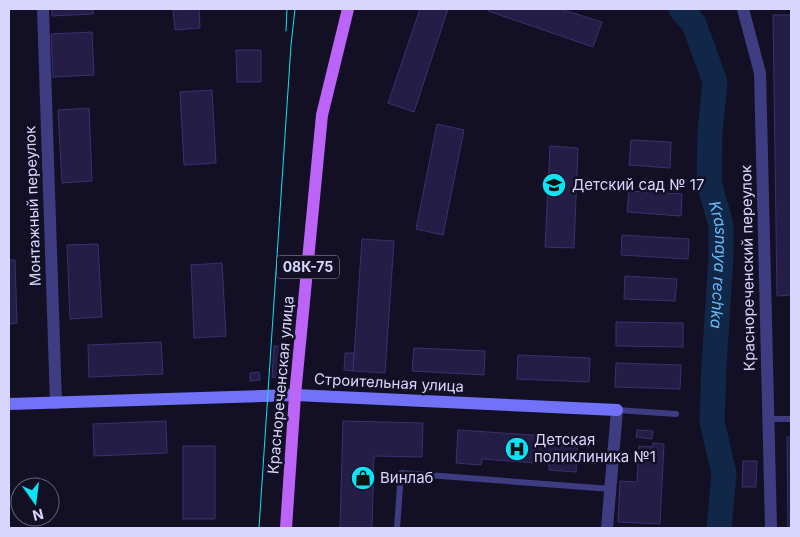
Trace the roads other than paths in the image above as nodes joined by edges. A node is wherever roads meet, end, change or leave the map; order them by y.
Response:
1 (43, 9) edge
2 (348, 9) edge
3 (743, 9) edge
4 (295, 395) junction
5 (56, 403) junction
6 (9, 404) edge
7 (617, 410) junction
8 (676, 414) dead end
9 (768, 419) junction
10 (791, 419) edge
11 (610, 489) junction
12 (286, 528) edge
13 (397, 528) edge
14 (608, 528) edge
15 (771, 528) edge

1 - 5 street, Монтажный переулок
2 - 4 main road, Краснореченская улица / 08К-75
3 - 9 street, Краснореченский переулок
4 - 5 street, Строительная улица
4 - 7 street, Строительная улица
4 - 12 main road, Краснореченская улица / 08К-75
5 - 6 street, Строительная улица
7 - 8 lane
7 - 11 street
9 - 10 lane
9 - 15 street, Краснореченский переулок
11 - 13 lane
11 - 14 street

